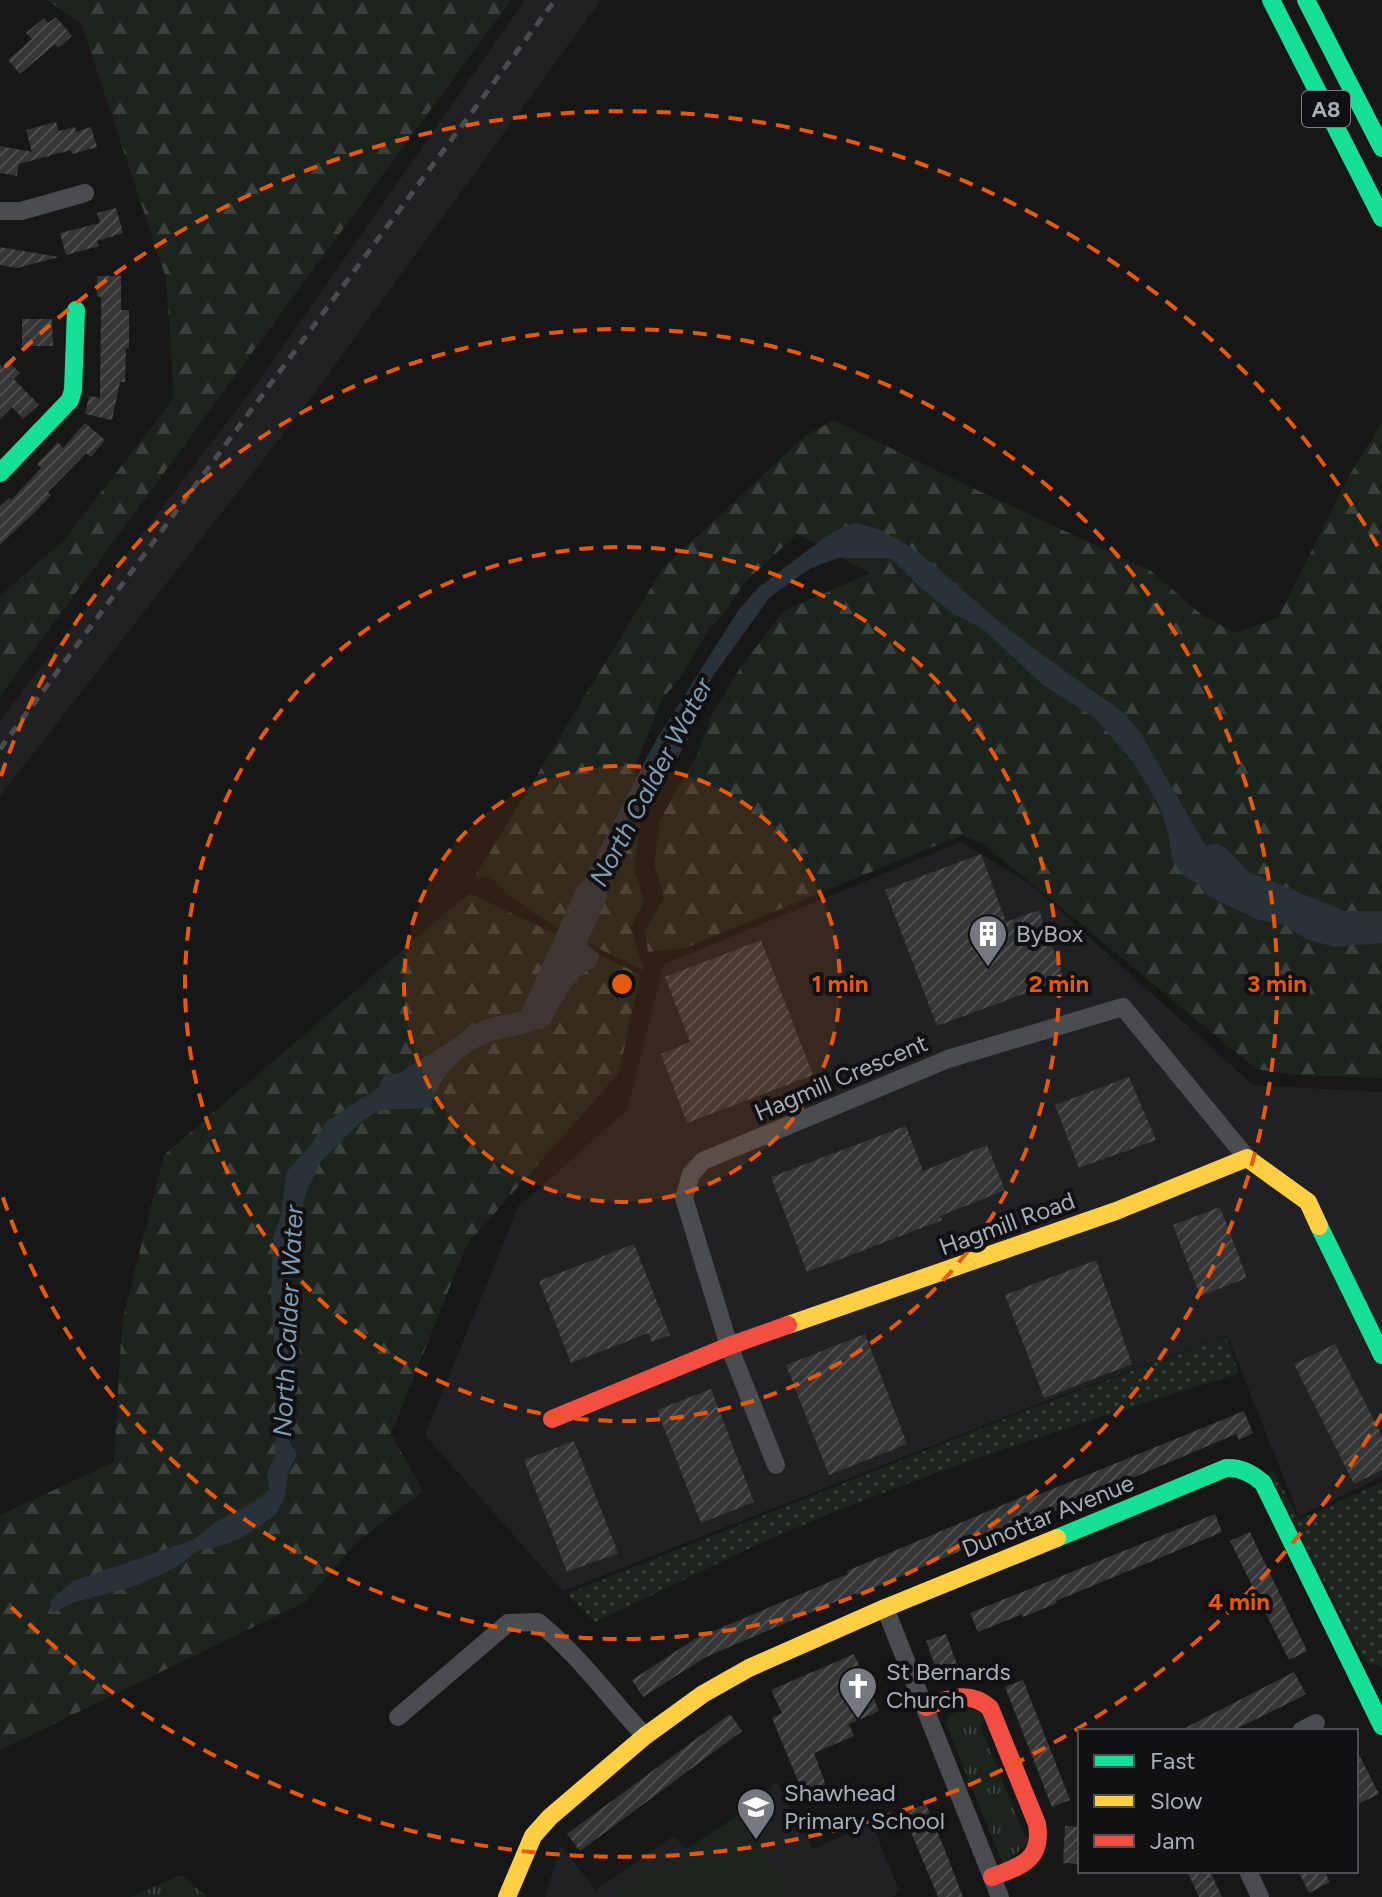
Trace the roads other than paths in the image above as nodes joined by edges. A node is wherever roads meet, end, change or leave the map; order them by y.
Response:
1 (1271, 0) edge
2 (1306, 0) edge
3 (1382, 148) edge
4 (85, 193) dead end
5 (0, 211) edge
6 (1382, 218) edge
7 (76, 310) dead end
8 (0, 473) edge
9 (1247, 1158) junction
10 (729, 1346) junction
11 (1382, 1355) edge
12 (552, 1419) dead end
13 (776, 1465) dead end
14 (885, 1608) junction
15 (1374, 1688) edge
16 (926, 1707) junction
17 (398, 1717) dead end
18 (1382, 1726) edge
19 (645, 1736) junction
20 (1249, 1873) edge
21 (992, 1877) junction
22 (507, 1897) edge
23 (1000, 1897) edge
24 (1260, 1897) edge

1 - 6 main road, A8
2 - 3 main road, A8
4 - 5 street
7 - 8 main road
9 - 10 main road, Hagmill Road
9 - 10 street, Hagmill Crescent
9 - 11 main road
10 - 12 main road, Hagmill Road
10 - 13 street, Hagmill Crescent
14 - 15 main road, Dunottar Avenue
14 - 16 street
14 - 19 main road, Dunottar Avenue
15 - 18 main road, Dunottar Avenue
16 - 21 street
16 - 21 main road
17 - 19 street
19 - 22 main road, Dunottar Avenue
20 - 24 street
21 - 23 street

